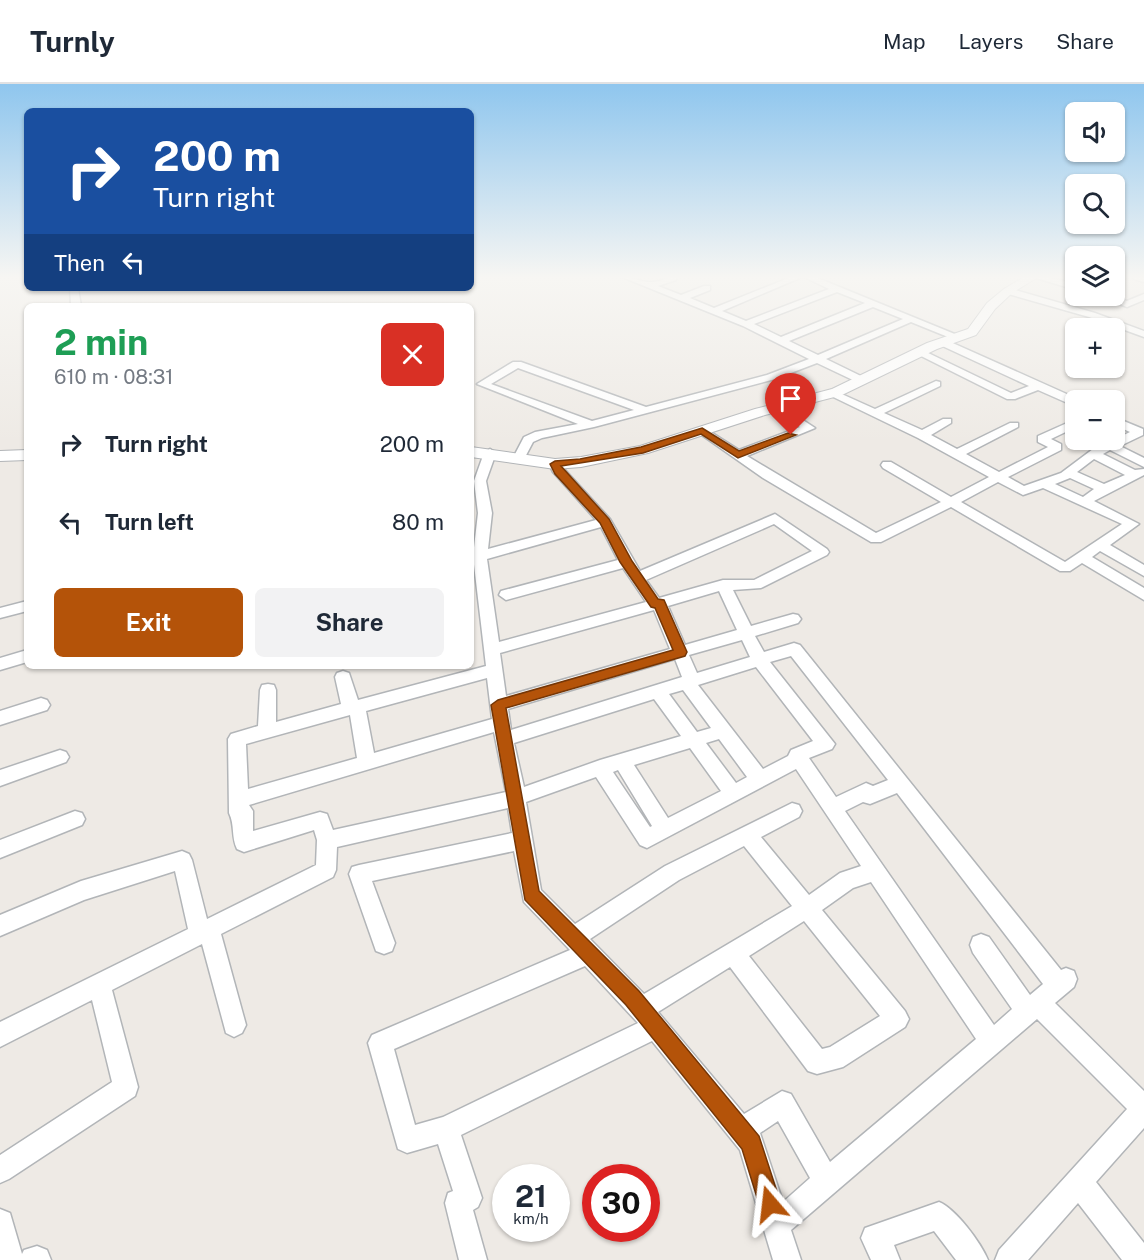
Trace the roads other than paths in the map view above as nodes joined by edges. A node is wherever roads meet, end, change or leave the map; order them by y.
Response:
1 (762, 332) edge
2 (803, 332) edge
3 (880, 332) edge
4 (945, 332) edge
5 (970, 332) edge
6 (957, 337) junction
7 (780, 341) junction
8 (942, 342) junction
9 (918, 352) junction
10 (818, 359) junction
11 (861, 380) junction
12 (936, 384) dead end
13 (1037, 386) junction
14 (831, 393) junction
15 (1065, 398) edge
16 (776, 407) junction
17 (645, 410) junction
18 (875, 413) junction
19 (947, 421) dead end
20 (590, 425) junction
21 (1014, 425) dead end
22 (1125, 425) edge
23 (1065, 428) edge
24 (702, 431) junction
25 (1060, 431) junction
26 (1065, 433) edge
27 (922, 435) junction
28 (1125, 439) edge
29 (1102, 450) junction
30 (481, 452) edge
31 (957, 454) junction
32 (24, 455) edge
33 (738, 455) junction
34 (0, 456) edge
35 (519, 458) junction
36 (1144, 463) edge
37 (555, 464) junction
38 (886, 465) dead end
39 (1069, 473) junction
40 (1139, 473) edge
41 (998, 477) junction
42 (1043, 483) junction
43 (1104, 489) junction
44 (951, 502) junction
45 (1084, 502) junction
46 (605, 522) junction
47 (1100, 545) junction
48 (480, 556) junction
49 (1082, 557) junction
50 (626, 562) junction
51 (1144, 571) edge
52 (638, 578) junction
53 (723, 585) junction
54 (506, 595) dead end
55 (1144, 595) edge
56 (657, 603) junction
57 (24, 607) edge
58 (0, 613) edge
59 (478, 618) edge
60 (793, 619) dead end
61 (745, 633) junction
62 (681, 652) junction
63 (24, 657) edge
64 (493, 660) junction
65 (760, 661) junction
66 (0, 664) edge
67 (474, 666) edge
68 (466, 669) edge
69 (342, 677) dead end
70 (690, 682) junction
71 (268, 690) dead end
72 (658, 692) junction
73 (41, 705) dead end
74 (354, 707) junction
75 (0, 718) edge
76 (501, 722) junction
77 (267, 730) junction
78 (723, 730) junction
79 (693, 739) junction
80 (60, 757) dead end
81 (799, 759) junction
82 (622, 761) junction
83 (368, 762) junction
84 (600, 768) junction
85 (0, 778) edge
86 (760, 780) junction
87 (901, 783) junction
88 (733, 793) junction
89 (516, 798) junction
90 (238, 800) junction
91 (833, 808) junction
92 (792, 811) dead end
93 (75, 819) dead end
94 (665, 830) junction
95 (747, 835) junction
96 (327, 840) junction
97 (523, 840) junction
98 (0, 849) edge
99 (877, 871) junction
100 (807, 908) junction
101 (0, 926) edge
102 (205, 931) junction
103 (384, 943) dead end
104 (581, 945) junction
105 (981, 945) dead end
106 (733, 953) junction
107 (99, 984) junction
108 (1033, 1008) junction
109 (649, 1018) junction
110 (234, 1025) dead end
111 (0, 1035) edge
112 (992, 1042) junction
113 (1144, 1109) edge
114 (446, 1129) junction
115 (741, 1131) junction
116 (0, 1170) edge
117 (827, 1182) junction
118 (1079, 1182) junction
119 (0, 1223) edge
120 (776, 1225) junction
121 (10, 1260) edge
122 (473, 1260) edge
123 (787, 1260) edge
124 (886, 1260) edge
125 (974, 1260) edge
126 (1009, 1260) edge
127 (1140, 1260) edge

1 - 7 street
2 - 7 street
3 - 10 street
4 - 6 street
5 - 6 street
6 - 8 street
7 - 10 street
8 - 9 street
8 - 13 street
9 - 11 street
9 - 13 street
10 - 11 street
10 - 17 street
11 - 14 street
12 - 18 street
13 - 15 street
14 - 16 street
14 - 18 street
16 - 24 street
16 - 33 street
17 - 20 street
17 - 20 street
18 - 27 street
19 - 27 street
20 - 35 street
21 - 31 street
22 - 28 street
23 - 25 street
24 - 33 street
24 - 37 street
25 - 26 street
25 - 41 street
27 - 31 street
29 - 36 street
29 - 39 street
29 - 40 street
30 - 35 street
30 - 48 street
31 - 41 street
32 - 34 street
33 - 44 street
35 - 37 street
37 - 46 street
38 - 44 street
39 - 42 street
39 - 43 street
40 - 43 street
41 - 42 street
41 - 44 street
42 - 45 street
43 - 45 street
44 - 49 street
45 - 47 street
46 - 48 street
46 - 50 street
47 - 49 street
47 - 51 street
48 - 59 street
49 - 55 street
50 - 52 street
50 - 54 street
52 - 53 street
52 - 56 street
53 - 56 street
53 - 61 street
56 - 62 street
56 - 64 street
57 - 58 street
59 - 64 street
60 - 61 street
61 - 62 street
61 - 65 street
62 - 70 street
62 - 76 street
63 - 66 street
64 - 67 street
64 - 76 street
65 - 70 street
65 - 81 street
65 - 87 street
68 - 74 street
69 - 74 street
70 - 72 street
70 - 78 street
71 - 77 street
72 - 76 street
72 - 79 street
73 - 75 street
74 - 77 street
74 - 83 street
76 - 83 street
76 - 89 street
77 - 90 street
78 - 79 street
78 - 86 street
79 - 82 street
79 - 88 street
80 - 85 street
81 - 86 street
81 - 91 street
82 - 84 street
82 - 94 street
83 - 90 street
84 - 89 street
84 - 94 street
86 - 88 street
87 - 91 street
87 - 108 street
88 - 94 street
89 - 96 street
89 - 97 street
90 - 96 street
91 - 99 street
92 - 95 street
93 - 98 street
95 - 100 street
95 - 104 street
96 - 102 street
97 - 103 street
97 - 104 street
99 - 100 street
99 - 112 street
100 - 106 street
100 - 106 street
101 - 102 street
102 - 107 street
102 - 110 street
104 - 109 street
104 - 114 street
105 - 108 street
106 - 109 street
107 - 111 street
107 - 116 street
108 - 112 street
108 - 113 street
109 - 114 street
109 - 115 street
112 - 117 street
113 - 118 street
114 - 122 street
115 - 117 street
115 - 120 street
117 - 120 street
118 - 126 street
118 - 127 street
119 - 121 street
120 - 123 street
124 - 125 street

